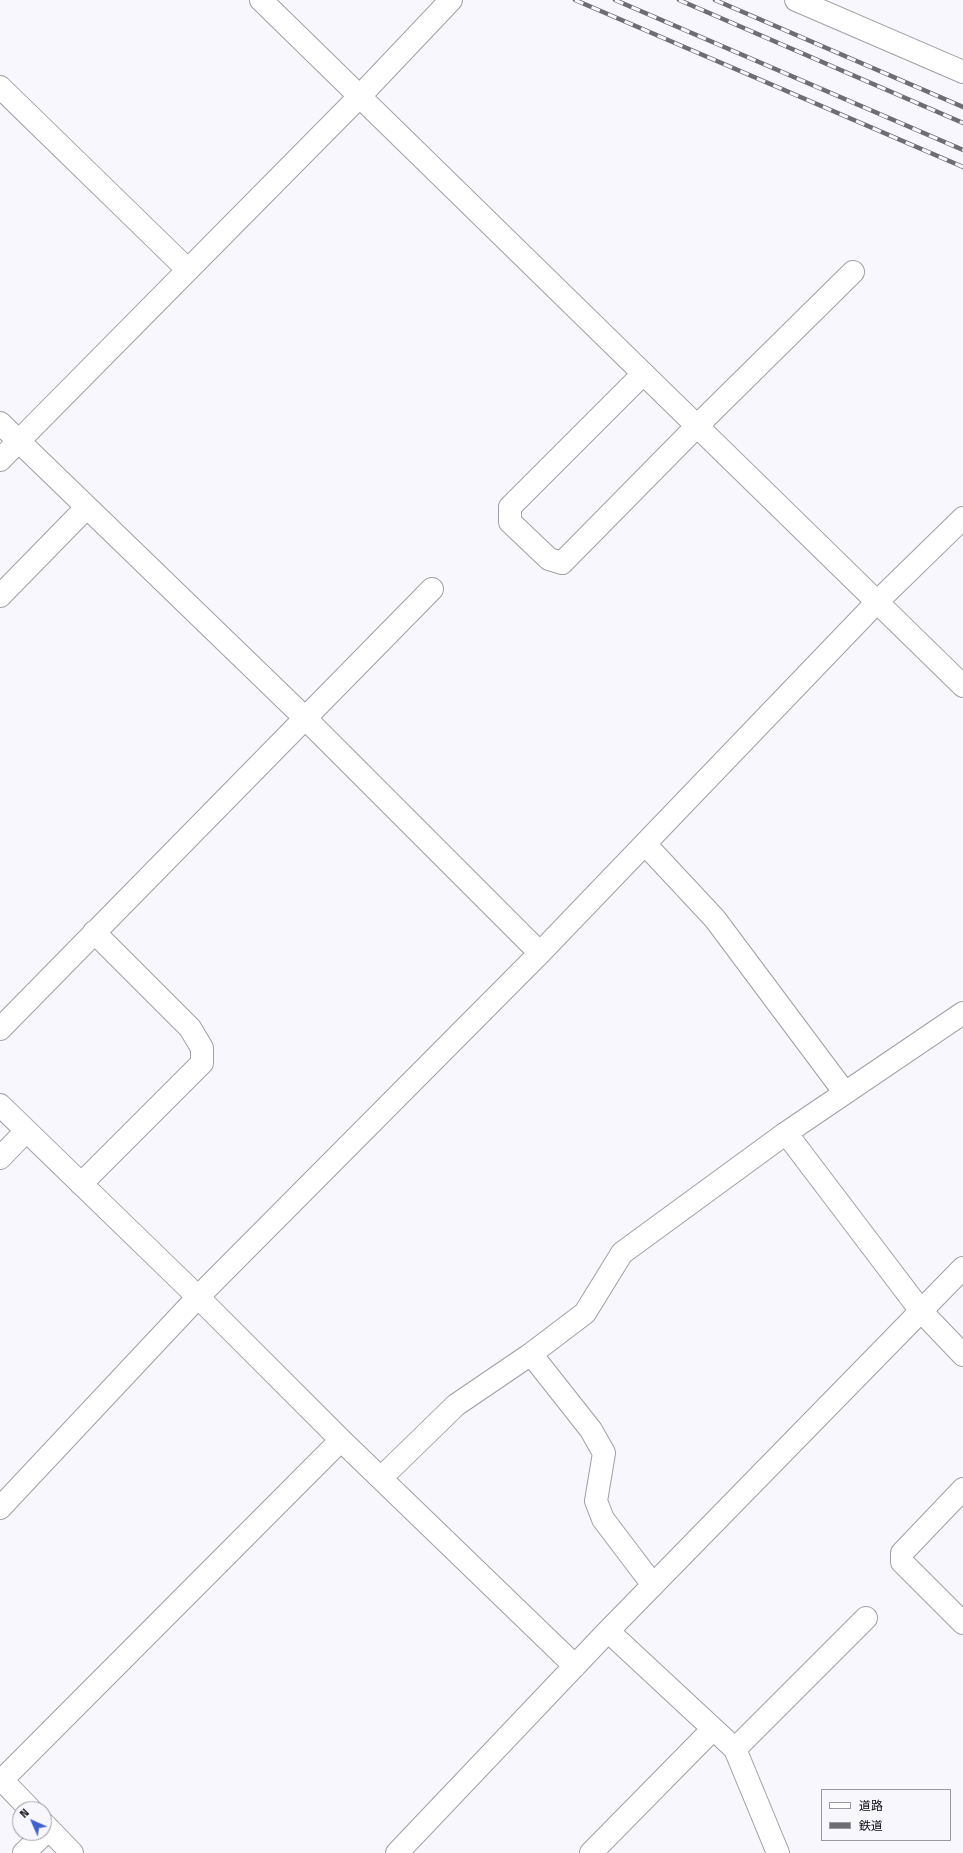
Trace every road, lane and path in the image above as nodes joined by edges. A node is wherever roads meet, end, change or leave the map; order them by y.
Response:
1 (261, 0) edge
2 (451, 0) edge
3 (796, 0) edge
4 (963, 72) edge
5 (0, 86) edge
6 (360, 96) junction
7 (188, 270) junction
8 (853, 272) dead end
9 (642, 374) junction
10 (0, 423) edge
11 (697, 426) junction
12 (19, 441) junction
13 (0, 460) edge
14 (87, 507) junction
15 (963, 518) edge
16 (432, 589) dead end
17 (0, 596) edge
18 (877, 602) junction
19 (963, 686) edge
20 (305, 718) junction
21 (645, 844) junction
22 (94, 932) junction
23 (540, 953) junction
24 (963, 1013) edge
25 (0, 1029) edge
26 (845, 1093) junction
27 (0, 1105) edge
28 (26, 1131) junction
29 (786, 1133) junction
30 (0, 1158) edge
31 (81, 1184) junction
32 (963, 1268) edge
33 (198, 1297) junction
34 (921, 1311) junction
35 (531, 1354) junction
36 (963, 1355) edge
37 (341, 1440) junction
38 (381, 1478) junction
39 (963, 1489) edge
40 (0, 1508) edge
41 (654, 1585) junction
42 (866, 1618) dead end
43 (963, 1623) edge
44 (608, 1631) junction
45 (575, 1666) junction
46 (713, 1729) junction
47 (735, 1749) junction
48 (1, 1779) edge
49 (22, 1801) edge
50 (52, 1832) edge
51 (34, 1841) edge
52 (24, 1853) edge
53 (72, 1853) edge
54 (397, 1853) edge
55 (591, 1853) edge
56 (778, 1853) edge

1 - 6 street
2 - 6 street
3 - 4 street
5 - 7 street
6 - 7 street
6 - 9 street
7 - 12 street
8 - 11 street
9 - 11 street
9 - 11 street
10 - 12 street
11 - 18 street
12 - 13 street
12 - 14 street
14 - 17 street
14 - 20 street
15 - 18 street
16 - 20 street
18 - 19 street
18 - 21 street
20 - 22 street
20 - 23 street
21 - 23 street
21 - 26 street
22 - 25 street
22 - 31 street
23 - 33 street
24 - 26 street
26 - 29 street
27 - 28 street
28 - 30 street
28 - 31 street
29 - 34 street
29 - 35 street
31 - 33 street
32 - 34 street
33 - 37 street
33 - 40 street
34 - 36 street
34 - 41 street
35 - 38 street
35 - 41 street
37 - 38 street
37 - 48 street
38 - 45 street
39 - 43 street
41 - 44 street
42 - 47 street
44 - 45 street
44 - 46 street
45 - 54 street
46 - 47 street
46 - 55 street
47 - 56 street
48 - 49 street
50 - 53 street
51 - 52 street

